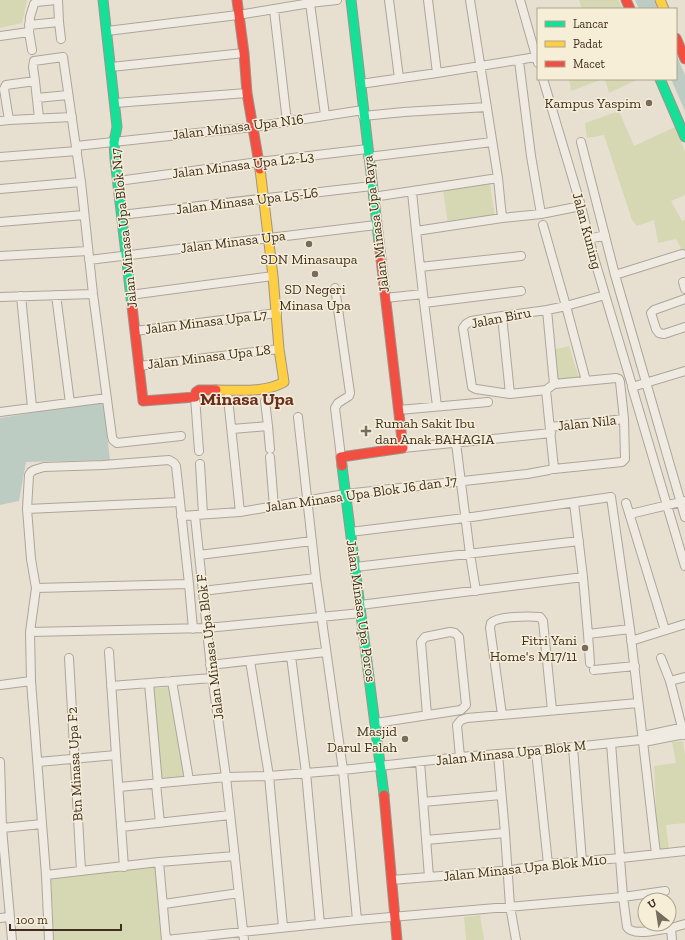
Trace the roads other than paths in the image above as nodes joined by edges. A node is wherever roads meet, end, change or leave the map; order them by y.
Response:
1 (57, 0) edge
2 (103, 0) edge
3 (237, 0) edge
4 (337, 0) edge
5 (350, 0) edge
6 (389, 0) edge
7 (428, 0) edge
8 (470, 0) edge
9 (520, 0) edge
10 (310, 3) junction
11 (274, 10) junction
12 (238, 15) junction
13 (59, 22) junction
14 (29, 29) junction
15 (107, 32) junction
16 (0, 36) edge
17 (61, 38) dead end
18 (677, 40) edge
19 (32, 50) dead end
20 (244, 53) junction
21 (685, 59) edge
22 (537, 60) edge
23 (519, 61) junction
24 (481, 66) junction
25 (111, 67) junction
26 (438, 74) junction
27 (399, 78) junction
28 (543, 80) edge
29 (660, 80) edge
30 (35, 81) junction
31 (360, 84) junction
32 (247, 93) junction
33 (68, 95) junction
34 (36, 98) junction
35 (115, 103) junction
36 (487, 107) junction
37 (363, 113) junction
38 (324, 116) junction
39 (72, 117) junction
40 (39, 118) junction
41 (9, 120) junction
42 (0, 121) edge
43 (287, 122) junction
44 (253, 127) junction
45 (685, 137) edge
46 (114, 142) junction
47 (492, 142) junction
48 (581, 142) dead end
49 (77, 149) junction
50 (368, 153) junction
51 (0, 158) edge
52 (259, 162) junction
53 (498, 178) junction
54 (118, 181) junction
55 (81, 182) junction
56 (372, 186) junction
57 (0, 189) edge
58 (412, 192) junction
59 (373, 197) junction
60 (263, 199) junction
61 (581, 206) junction
62 (541, 214) junction
63 (84, 215) junction
64 (122, 215) junction
65 (502, 218) junction
66 (0, 222) edge
67 (376, 225) junction
68 (543, 225) dead end
69 (416, 231) junction
70 (604, 235) junction
71 (268, 238) junction
72 (589, 238) junction
73 (88, 251) junction
74 (682, 254) dead end
75 (126, 255) junction
76 (0, 256) edge
77 (521, 256) dead end
78 (89, 260) junction
79 (420, 267) junction
80 (615, 275) junction
81 (273, 276) junction
82 (335, 288) dead end
83 (521, 291) dead end
84 (93, 294) junction
85 (423, 294) junction
86 (56, 295) junction
87 (130, 295) junction
88 (605, 295) junction
89 (21, 296) junction
90 (0, 297) edge
91 (385, 298) junction
92 (685, 299) edge
93 (424, 303) junction
94 (566, 306) junction
95 (547, 310) junction
96 (277, 313) junction
97 (502, 316) junction
98 (685, 327) edge
99 (135, 331) junction
100 (279, 349) junction
101 (139, 366) junction
102 (685, 371) edge
103 (586, 381) junction
104 (646, 383) junction
105 (554, 384) junction
106 (632, 385) junction
107 (546, 390) junction
108 (510, 394) junction
109 (195, 397) junction
110 (107, 398) junction
111 (228, 398) dead end
112 (265, 401) dead end
113 (488, 402) dead end
114 (70, 403) junction
115 (437, 406) junction
116 (32, 408) junction
117 (399, 410) junction
118 (0, 412) edge
119 (298, 417) dead end
120 (624, 419) junction
121 (264, 426) junction
122 (232, 429) junction
123 (550, 430) junction
124 (181, 436) dead end
125 (456, 444) junction
126 (403, 448) junction
127 (199, 451) dead end
128 (341, 457) junction
129 (200, 464) dead end
130 (552, 469) junction
131 (461, 480) junction
132 (345, 494) junction
133 (180, 502) junction
134 (308, 502) junction
135 (683, 502) edge
136 (574, 503) junction
137 (626, 503) dead end
138 (667, 506) junction
139 (274, 507) junction
140 (27, 509) junction
141 (240, 512) junction
142 (630, 514) junction
143 (199, 515) junction
144 (181, 516) junction
145 (685, 517) edge
146 (465, 518) junction
147 (350, 532) junction
148 (312, 541) junction
149 (579, 541) junction
150 (470, 554) junction
151 (199, 555) junction
152 (685, 566) edge
153 (355, 567) junction
154 (583, 577) junction
155 (316, 578) junction
156 (189, 584) junction
157 (36, 588) junction
158 (202, 591) junction
159 (476, 591) junction
160 (360, 609) junction
161 (321, 617) junction
162 (685, 624) edge
163 (207, 628) junction
164 (193, 629) junction
165 (630, 629) junction
166 (665, 630) junction
167 (30, 632) junction
168 (588, 634) junction
169 (631, 641) junction
170 (109, 652) dead end
171 (326, 652) junction
172 (291, 656) junction
173 (69, 658) dead end
174 (661, 658) dead end
175 (250, 661) junction
176 (210, 665) junction
177 (634, 666) junction
178 (685, 677) edge
179 (212, 678) junction
180 (31, 681) junction
181 (172, 681) junction
182 (670, 681) junction
183 (150, 683) junction
184 (0, 685) edge
185 (111, 686) junction
186 (638, 703) junction
187 (552, 710) junction
188 (502, 715) junction
189 (428, 716) junction
190 (376, 723) junction
191 (684, 731) edge
192 (642, 739) junction
193 (611, 743) junction
194 (573, 747) junction
195 (536, 751) junction
196 (498, 754) junction
197 (116, 755) junction
198 (460, 757) junction
199 (74, 759) junction
200 (0, 762) edge
201 (38, 762) junction
202 (420, 762) junction
203 (381, 766) junction
204 (343, 770) junction
205 (306, 774) junction
206 (269, 776) junction
207 (226, 778) junction
208 (189, 780) junction
209 (157, 784) junction
210 (119, 787) junction
211 (501, 795) junction
212 (423, 802) junction
213 (1, 803) edge
214 (230, 816) junction
215 (160, 823) junction
216 (42, 824) junction
217 (121, 827) junction
218 (2, 828) junction
219 (505, 833) junction
220 (426, 840) junction
221 (685, 851) edge
222 (656, 854) junction
223 (235, 856) junction
224 (621, 858) junction
225 (582, 861) junction
226 (159, 862) junction
227 (548, 864) junction
228 (124, 867) junction
229 (507, 870) junction
230 (81, 871) junction
231 (46, 876) junction
232 (429, 877) junction
233 (391, 880) junction
234 (665, 891) dead end
235 (239, 893) junction
236 (623, 896) junction
237 (164, 904) junction
238 (510, 906) junction
239 (9, 917) junction
240 (0, 918) edge
241 (395, 918) junction
242 (357, 920) junction
243 (320, 924) junction
244 (283, 927) junction
245 (243, 931) junction
246 (654, 932) edge
247 (637, 936) edge
248 (12, 940) edge
249 (49, 940) edge
250 (166, 940) edge
251 (244, 940) edge
252 (397, 940) edge
253 (516, 940) edge

1 - 13 street
1 - 14 street
2 - 15 street, Jalan Minasa Upa Blok N17
3 - 12 street
4 - 10 street
5 - 31 street, Jalan Minasa Upa Raya
6 - 27 street
7 - 26 street
8 - 24 street
9 - 22 street
10 - 11 street
10 - 38 street
11 - 12 street
11 - 43 street
12 - 15 street
12 - 20 street
13 - 14 street
13 - 17 street
14 - 16 street
14 - 19 street
15 - 25 street, Jalan Minasa Upa Blok N17
18 - 21 street
20 - 25 street
20 - 32 street
22 - 23 street
23 - 24 street
23 - 62 street
24 - 26 street
24 - 36 street
25 - 35 street, Jalan Minasa Upa Blok N17
26 - 27 street
27 - 31 street
28 - 61 street, Jalan Kuning
29 - 45 street
30 - 33 street
30 - 34 street
30 - 41 street
31 - 37 street, Jalan Minasa Upa Raya
32 - 35 street
32 - 44 street
33 - 34 street
33 - 39 street
34 - 40 street
35 - 46 street, Jalan Minasa Upa Blok N17
36 - 37 street, Jalan Minasa Upa N16
36 - 47 street
37 - 38 street, Jalan Minasa Upa N16
37 - 50 street, Jalan Minasa Upa Raya
38 - 43 street, Jalan Minasa Upa N16
39 - 40 street
39 - 49 street
40 - 41 street
41 - 42 street
43 - 44 street, Jalan Minasa Upa N16
44 - 46 street, Jalan Minasa Upa N16
44 - 52 street
46 - 49 street, Jalan Minasa Upa N16
46 - 54 street, Jalan Minasa Upa Blok N17
47 - 50 street, Jalan Minasa Upa L2-L3
47 - 53 street
48 - 70 street
49 - 51 street, Jalan Minasa Upa N16
49 - 55 street
50 - 52 street, Jalan Minasa Upa L2-L3
50 - 56 street, Jalan Minasa Upa Raya
52 - 54 street, Jalan Minasa Upa L2-L3
52 - 60 street
53 - 58 street
53 - 65 street
54 - 64 street, Jalan Minasa Upa Blok N17
55 - 57 street
55 - 63 street
56 - 59 street, Jalan Minasa Upa Raya
56 - 60 street, Jalan Minasa Upa L5-L6
58 - 59 street
58 - 69 street
59 - 67 street, Jalan Minasa Upa Raya
60 - 64 street, Jalan Minasa Upa L5-L6
60 - 71 street
61 - 62 street
61 - 72 street, Jalan Kuning
62 - 65 street
63 - 66 street
63 - 73 street
64 - 75 street, Jalan Minasa Upa Blok N17
65 - 69 street
67 - 71 street, Jalan Minasa Upa
67 - 91 street, Jalan Minasa Upa Raya
68 - 94 street
69 - 79 street
70 - 72 street
70 - 80 street
71 - 75 street, Jalan Minasa Upa
71 - 81 street
72 - 88 street, Jalan Kuning
73 - 76 street
73 - 78 street
74 - 80 street
75 - 78 street, Jalan Minasa Upa
75 - 87 street, Jalan Minasa Upa Blok N17
77 - 79 street
78 - 84 street
79 - 85 street
80 - 104 street
81 - 87 street
81 - 96 street
82 - 128 street
83 - 93 street
84 - 86 street
84 - 110 street
85 - 91 street
85 - 93 street
86 - 89 street
86 - 114 street
87 - 99 street, Jalan Minasa Upa Blok N17
88 - 94 street, Jalan Biru
88 - 106 street, Jalan Kuning
89 - 90 street
89 - 116 street
91 - 117 street, Jalan Minasa Upa Raya
92 - 98 street
93 - 115 street
94 - 95 street, Jalan Biru
94 - 103 street
95 - 97 street, Jalan Biru
95 - 105 street
96 - 99 street, Jalan Minasa Upa L7
96 - 100 street
97 - 108 street
97 - 108 street, Jalan Biru
99 - 101 street, Jalan Minasa Upa Blok N17
100 - 101 street, Jalan Minasa Upa L8
100 - 109 street
101 - 109 street, Jalan Minasa Upa Blok N17
102 - 104 street
103 - 105 street
103 - 120 street
104 - 106 street
104 - 135 street
105 - 107 street
106 - 138 street, Jalan Kuning
107 - 108 street, Jalan Biru
107 - 123 street
109 - 127 street
110 - 114 street
110 - 124 street
111 - 122 street
112 - 121 street
113 - 115 street
114 - 116 street
115 - 117 street
116 - 118 street
117 - 126 street, Jalan Minasa Upa Raya
119 - 134 street
120 - 123 street, Jalan Nila
120 - 130 street, Jalan Minasa Upa Blok J6 dan J7
121 - 122 street
121 - 139 street
122 - 141 street
123 - 125 street, Jalan Nila
123 - 130 street
125 - 126 street, Jalan Nila
125 - 131 street
126 - 128 street
128 - 132 street, Jalan Minasa Upa Poros
129 - 143 street, Jalan Minasa Upa Blok F
130 - 131 street, Jalan Minasa Upa Blok J6 dan J7
131 - 132 street, Jalan Minasa Upa Blok J6 dan J7
131 - 146 street
132 - 134 street, Jalan Minasa Upa Blok J6 dan J7
132 - 147 street, Jalan Minasa Upa Poros
133 - 140 street
133 - 140 street
133 - 144 street
134 - 139 street, Jalan Minasa Upa Blok J6 dan J7
134 - 148 street
135 - 138 street
135 - 145 street
136 - 146 street
136 - 149 street
136 - 165 street
137 - 142 street
138 - 142 street
138 - 152 street, Jalan Kuning
139 - 141 street, Jalan Minasa Upa Blok J6 dan J7
140 - 157 street
141 - 143 street, Jalan Minasa Upa Blok J6 dan J7
142 - 166 street
143 - 144 street, Jalan Minasa Upa Blok J6 dan J7
143 - 151 street, Jalan Minasa Upa Blok F
144 - 156 street
146 - 147 street
146 - 150 street
147 - 153 street, Jalan Minasa Upa Poros
148 - 151 street
148 - 155 street
149 - 150 street
149 - 154 street
150 - 153 street
150 - 159 street
151 - 158 street, Jalan Minasa Upa Blok F
153 - 160 street, Jalan Minasa Upa Poros
154 - 159 street
154 - 168 street
155 - 158 street
155 - 161 street
156 - 157 street
156 - 164 street
157 - 167 street
158 - 163 street, Jalan Minasa Upa Blok F
159 - 160 street
160 - 161 street
160 - 190 street, Jalan Minasa Upa Poros
161 - 163 street
161 - 171 street
162 - 166 street
163 - 164 street
163 - 176 street, Jalan Minasa Upa Blok F
164 - 167 street
165 - 168 street
165 - 169 street
166 - 169 street
167 - 180 street
168 - 177 street
169 - 177 street
170 - 185 street
171 - 172 street
171 - 204 street
172 - 175 street
172 - 205 street
173 - 199 street, Btn Minasa Upa F2
174 - 182 street
175 - 176 street
175 - 206 street
176 - 179 street, Jalan Minasa Upa Blok F
177 - 186 street
178 - 182 street
179 - 181 street
179 - 207 street, Jalan Minasa Upa Blok F
180 - 184 street
180 - 201 street
181 - 183 street
181 - 208 street
182 - 191 street
183 - 185 street
183 - 209 street
185 - 197 street
186 - 187 street
186 - 192 street
187 - 188 street
187 - 188 street
188 - 198 street
189 - 189 street
189 - 190 street
190 - 203 street, Jalan Minasa Upa Poros
191 - 192 street, Jalan Minasa Upa Blok M
192 - 193 street, Jalan Minasa Upa Blok M
192 - 222 street
193 - 194 street, Jalan Minasa Upa Blok M
193 - 224 street
194 - 195 street, Jalan Minasa Upa Blok M
194 - 225 street
195 - 196 street, Jalan Minasa Upa Blok M
195 - 227 street
196 - 198 street, Jalan Minasa Upa Blok M
196 - 211 street
197 - 199 street
197 - 210 street
198 - 202 street, Jalan Minasa Upa Blok M
199 - 201 street
199 - 230 street, Btn Minasa Upa F2
200 - 213 street
201 - 216 street
202 - 203 street, Jalan Minasa Upa Blok M
202 - 212 street
203 - 204 street
203 - 233 street, Jalan Minasa Upa Poros
204 - 205 street
204 - 242 street
205 - 206 street
205 - 243 street
206 - 207 street
206 - 244 street
207 - 208 street
207 - 214 street, Jalan Minasa Upa Blok F
208 - 209 street
209 - 210 street
209 - 215 street
210 - 217 street
211 - 212 street
211 - 219 street
212 - 220 street
213 - 218 street
214 - 215 street
214 - 223 street, Jalan Minasa Upa Blok F
215 - 217 street
216 - 218 street
216 - 231 street
217 - 228 street
218 - 239 street
219 - 220 street
219 - 229 street
220 - 232 street
221 - 222 street, Jalan Minasa Upa Blok M10
222 - 224 street, Jalan Minasa Upa Blok M10
223 - 226 street
223 - 235 street, Jalan Minasa Upa Blok F
224 - 225 street, Jalan Minasa Upa Blok M10
224 - 236 street
225 - 227 street, Jalan Minasa Upa Blok M10
226 - 228 street
226 - 237 street
227 - 229 street, Jalan Minasa Upa Blok M10
228 - 230 street
229 - 232 street, Jalan Minasa Upa Blok M10
229 - 238 street
230 - 231 street
231 - 249 street
232 - 233 street, Jalan Minasa Upa Blok M10
233 - 241 street, Jalan Minasa Upa Poros
234 - 236 street
235 - 237 street
235 - 245 street, Jalan Minasa Upa Blok F
236 - 238 street
236 - 247 street
237 - 250 street
238 - 241 street
238 - 253 street
239 - 240 street
239 - 248 street
241 - 242 street
241 - 252 street, Jalan Minasa Upa Poros
242 - 243 street
243 - 244 street
244 - 245 street
245 - 250 street
245 - 251 street, Jalan Minasa Upa Blok F
246 - 247 street

